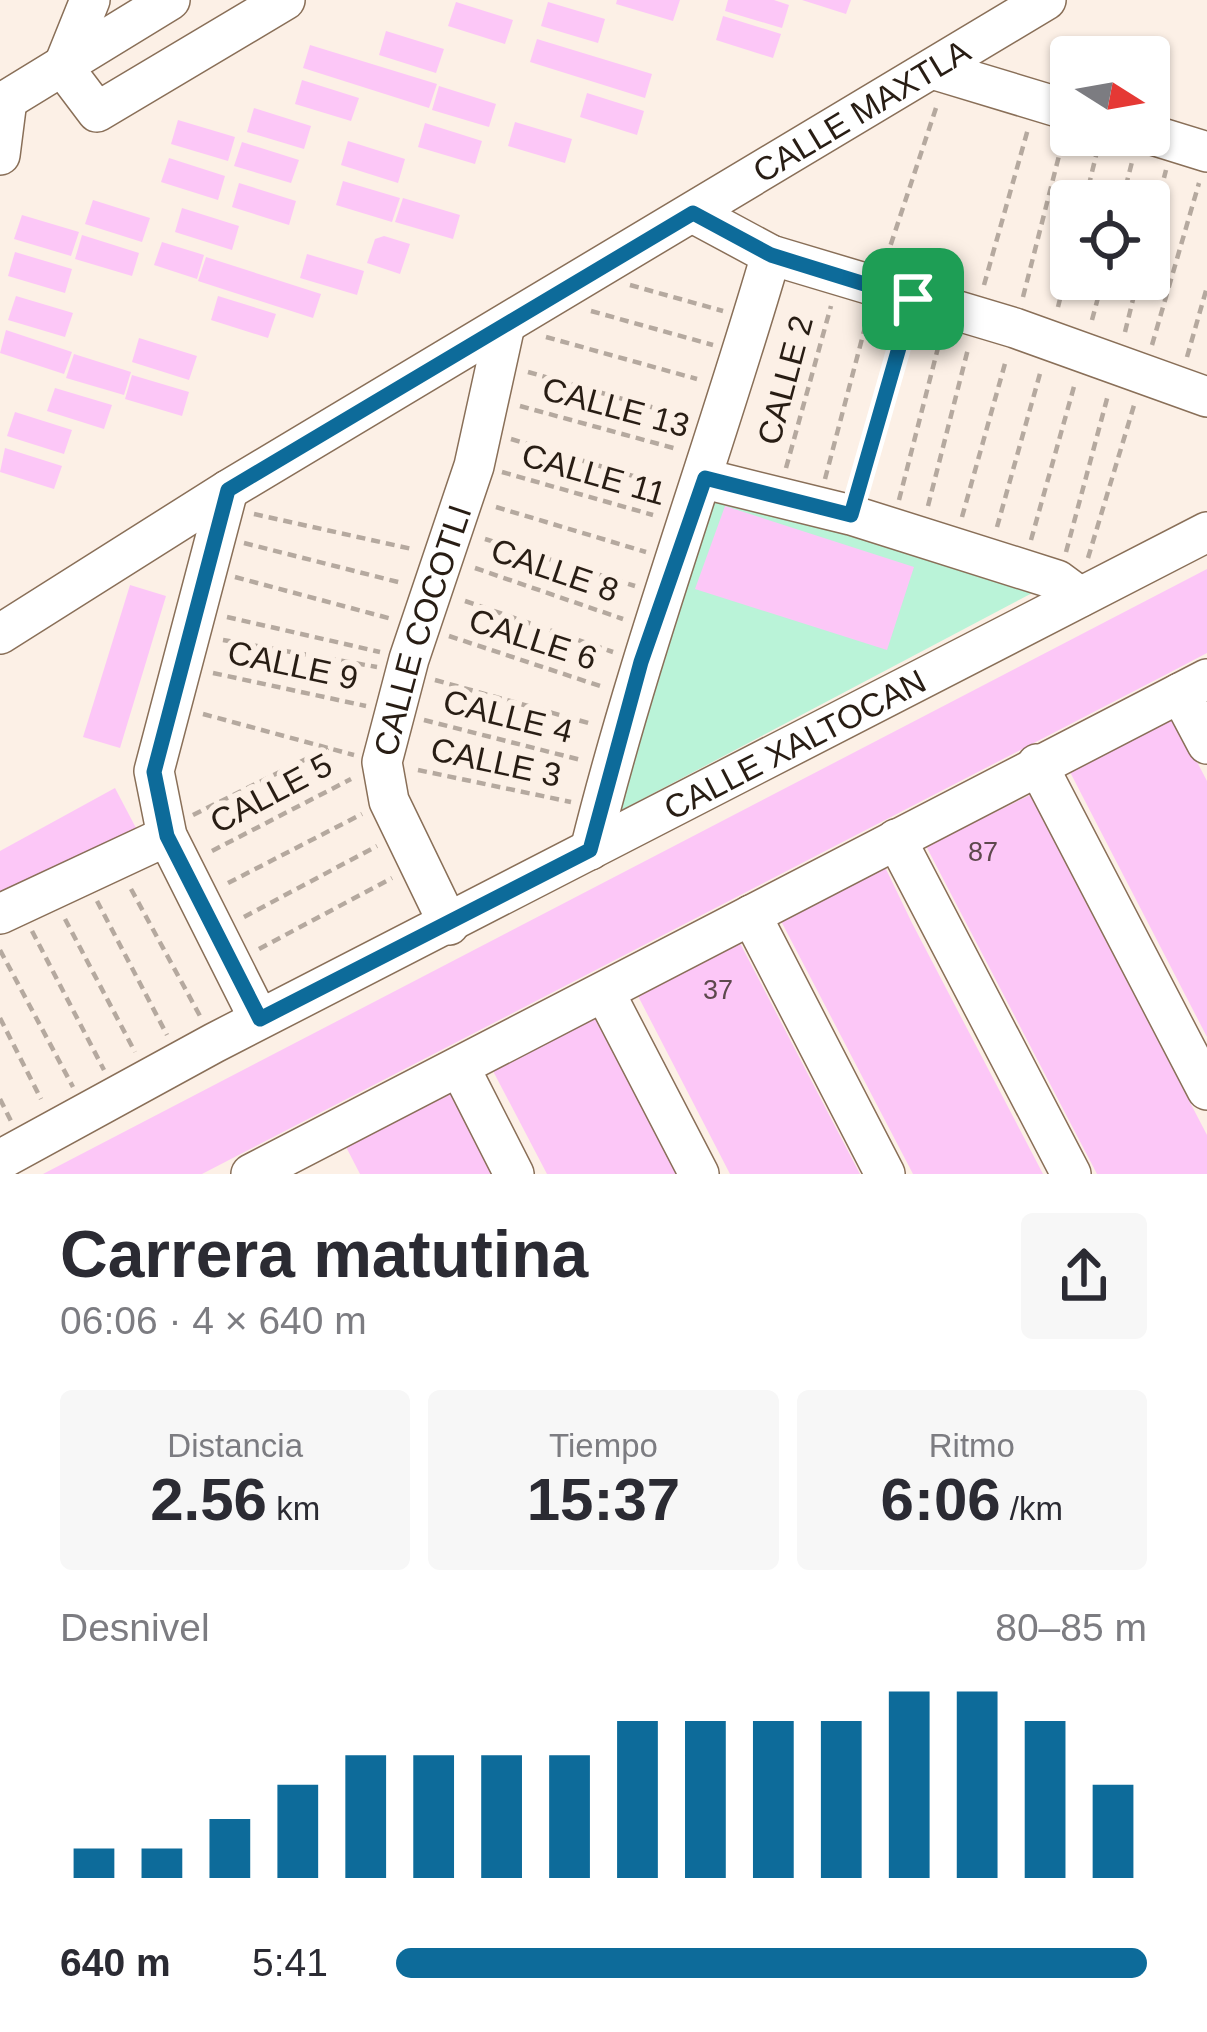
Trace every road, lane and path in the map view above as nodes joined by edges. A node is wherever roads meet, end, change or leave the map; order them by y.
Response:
1 (90, 0) edge
2 (170, 0) edge
3 (284, 0) edge
4 (1046, 0) edge
5 (63, 67) junction
6 (936, 84) junction
7 (3, 102) edge
8 (1050, 113) edge
9 (1050, 124) edge
10 (0, 155) edge
11 (1066, 156) edge
12 (1170, 156) edge
13 (1204, 163) edge
14 (693, 213) junction
15 (771, 255) junction
16 (623, 283) dead end
17 (1207, 287) edge
18 (910, 297) junction
19 (1089, 300) edge
20 (1105, 300) edge
21 (1132, 300) edge
22 (580, 308) dead end
23 (522, 330) junction
24 (742, 353) junction
25 (1114, 363) edge
26 (522, 370) dead end
27 (509, 403) dead end
28 (498, 435) dead end
29 (778, 496) junction
30 (241, 502) junction
31 (927, 509) dead end
32 (834, 511) junction
33 (961, 521) dead end
34 (997, 527) dead end
35 (892, 528) junction
36 (1207, 532) edge
37 (1032, 538) dead end
38 (248, 544) dead end
39 (1066, 550) dead end
40 (1088, 554) dead end
41 (439, 575) junction
42 (236, 577) dead end
43 (668, 585) junction
44 (1080, 597) junction
45 (224, 616) dead end
46 (0, 634) edge
47 (219, 640) dead end
48 (181, 665) junction
49 (1194, 686) edge
50 (169, 706) junction
51 (395, 712) junction
52 (1207, 743) edge
53 (1037, 764) junction
54 (600, 808) junction
55 (398, 815) junction
56 (896, 839) junction
57 (590, 850) junction
58 (53, 889) edge
59 (192, 889) junction
60 (752, 915) junction
61 (449, 925) junction
62 (0, 950) edge
63 (605, 993) junction
64 (0, 1018) edge
65 (260, 1019) junction
66 (206, 1028) dead end
67 (176, 1050) dead end
68 (460, 1067) junction
69 (143, 1069) dead end
70 (113, 1086) dead end
71 (1207, 1090) edge
72 (0, 1099) edge
73 (81, 1101) dead end
74 (49, 1116) dead end
75 (8, 1145) edge
76 (327, 1157) edge
77 (251, 1174) edge
78 (514, 1174) edge
79 (699, 1174) edge
80 (886, 1174) edge
81 (1071, 1174) edge

1 - 5 street
2 - 5 street
3 - 5 street
4 - 6 street, CALLE MAXTLA
5 - 7 street
6 - 8 street
6 - 14 street, CALLE MAXTLA
6 - 18 path
7 - 10 street
9 - 18 path
11 - 25 path
12 - 13 street
13 - 25 path
14 - 15 street
14 - 23 street, CALLE MAXTLA
15 - 18 street
15 - 24 street
16 - 24 path
17 - 25 path
18 - 25 street
18 - 29 path, CALLE 2
18 - 31 path
18 - 32 path
18 - 32 path
18 - 35 path
19 - 25 path
20 - 25 path
21 - 25 path
22 - 24 path
23 - 24 path
23 - 30 street, CALLE MAXTLA
23 - 41 street, CALLE COCOTLI
24 - 43 street
25 - 33 path
25 - 34 path
25 - 37 path
25 - 39 path
25 - 40 path
26 - 43 path
27 - 43 path, CALLE 13
28 - 43 path
29 - 32 street
29 - 43 street
30 - 41 path
30 - 46 street, CALLE MAXTLA
30 - 48 street
32 - 35 street
35 - 44 street
36 - 44 street, CALLE XALTOCAN
38 - 41 path
41 - 42 path
41 - 43 path, CALLE 11
41 - 43 path
41 - 43 path
41 - 43 path, CALLE 8
41 - 43 path
41 - 43 path, CALLE 6
41 - 43 path
41 - 45 path, CALLE 11
41 - 47 path
41 - 51 street, CALLE COCOTLI
43 - 51 path, CALLE 4
43 - 54 street
44 - 57 street, CALLE XALTOCAN
48 - 50 street
48 - 51 path, CALLE 9
49 - 52 street
49 - 53 street
50 - 59 street
50 - 59 path
51 - 55 street, CALLE COCOTLI
53 - 56 street
53 - 71 street
54 - 55 path, CALLE 3
54 - 57 street
55 - 59 path, CALLE 5
55 - 59 path
55 - 59 path
55 - 59 path
55 - 61 street
56 - 60 street
56 - 81 street
57 - 61 street, CALLE XALTOCAN
58 - 59 street
58 - 66 path
58 - 67 path
58 - 69 path
58 - 70 path
59 - 65 street
60 - 63 street
60 - 80 street
61 - 65 street, CALLE XALTOCAN
62 - 73 path
63 - 68 street
63 - 79 street
64 - 74 path
65 - 75 street, CALLE XALTOCAN
68 - 76 street
68 - 78 street
72 - 75 path
76 - 77 street

